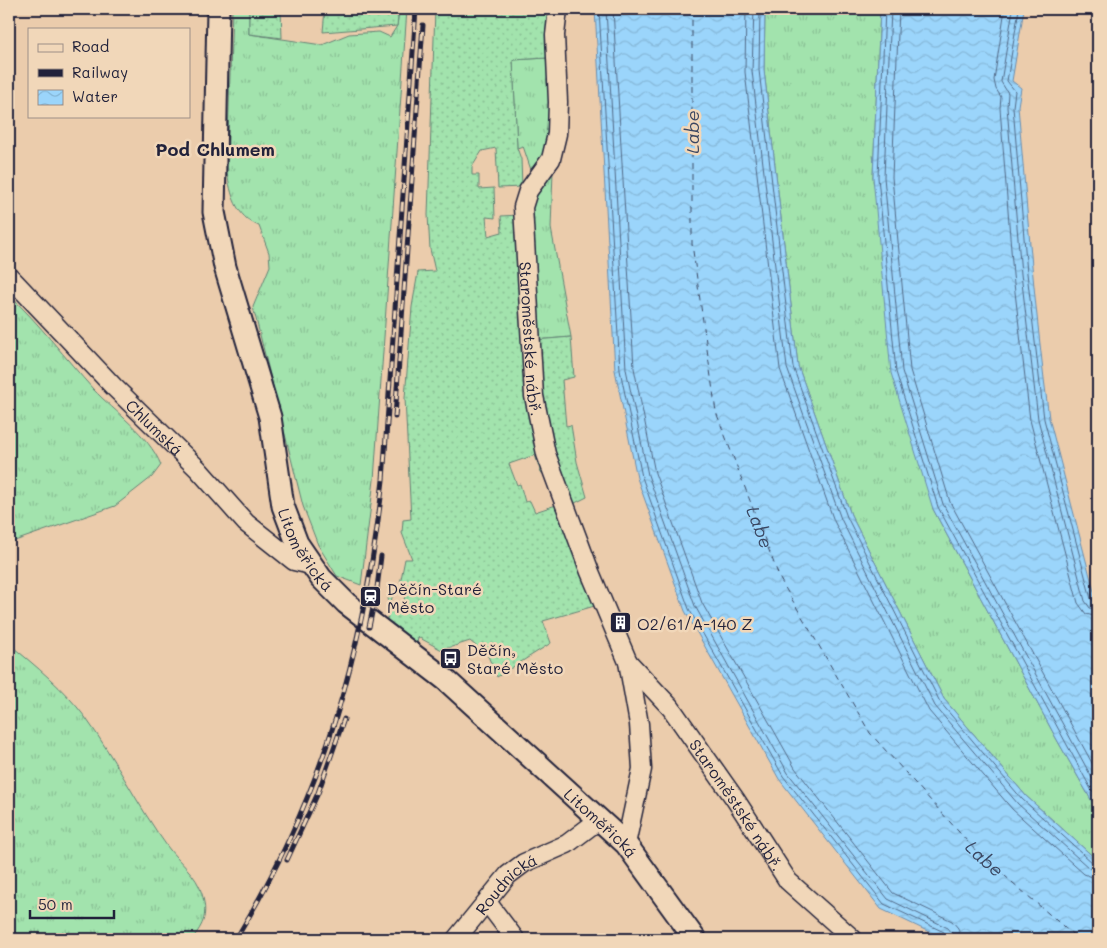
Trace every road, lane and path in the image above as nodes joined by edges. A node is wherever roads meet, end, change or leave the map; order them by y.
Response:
1 (218, 9) edge
2 (558, 9) edge
3 (9, 276) edge
4 (311, 565) junction
5 (628, 662) junction
6 (600, 819) junction
7 (626, 844) junction
8 (487, 902) junction
9 (456, 939) edge
10 (515, 939) edge
11 (695, 939) edge
12 (853, 939) edge

1 - 4 main road, Litoměřická
2 - 5 street, Staroměstské nábř.
3 - 4 street, Chlumská
4 - 6 main road, Litoměřická
5 - 7 street, Staroměstské nábř.
5 - 12 street, Staroměstské nábř.
6 - 7 main road, Litoměřická
6 - 8 street, Roudnická
7 - 11 main road, Litoměřická
8 - 9 street, Roudnická
8 - 10 street

